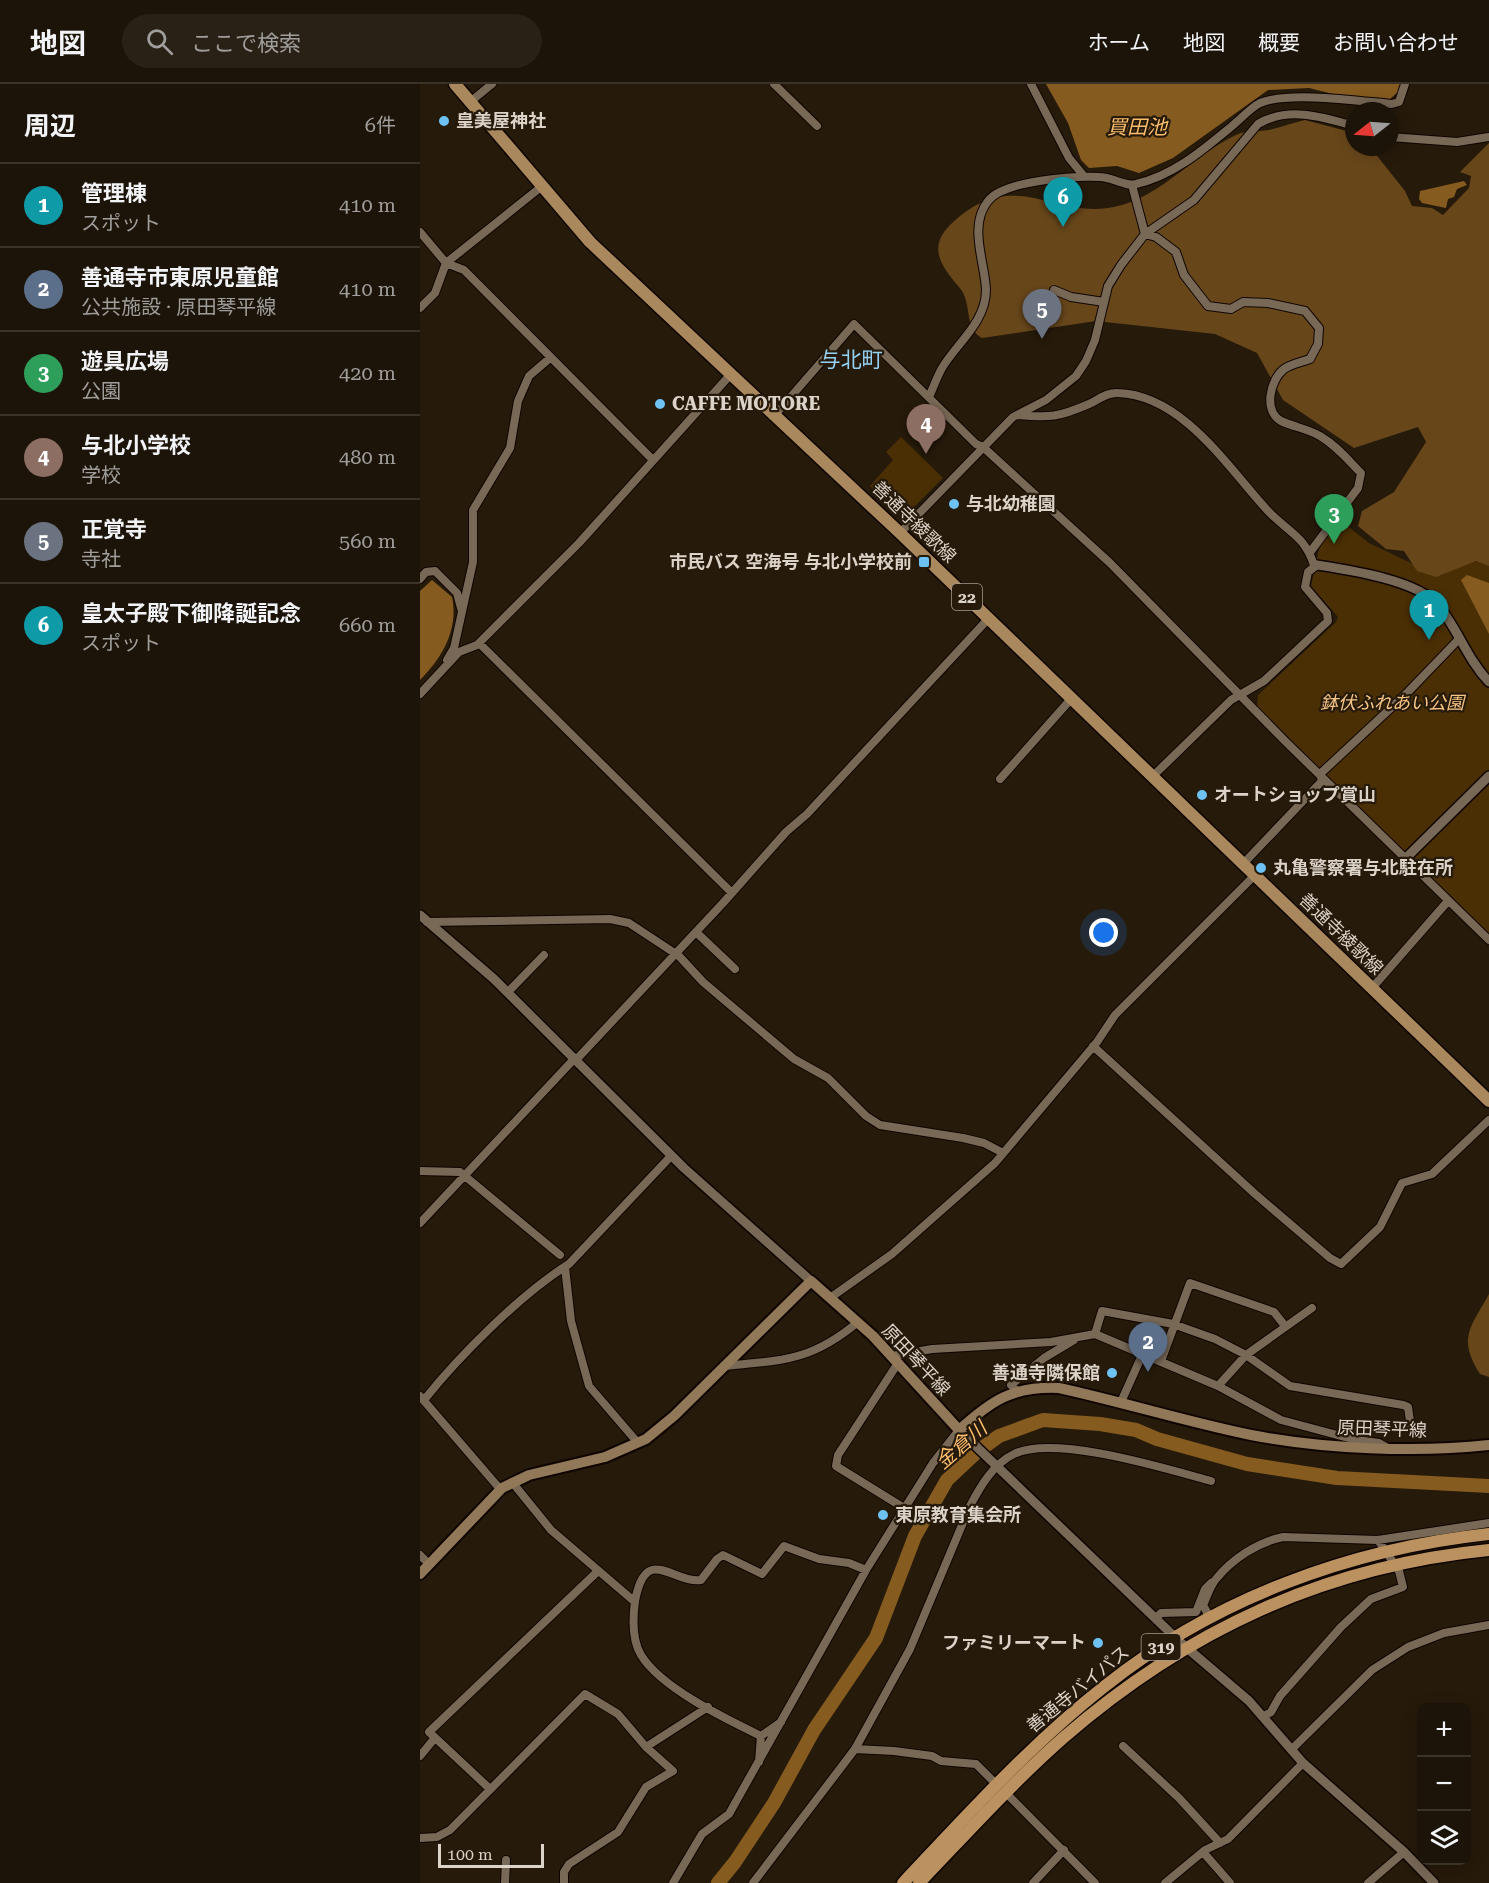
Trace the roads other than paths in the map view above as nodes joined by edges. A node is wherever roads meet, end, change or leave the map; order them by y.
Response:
1 (455, 84) edge
2 (492, 84) edge
3 (774, 84) edge
4 (1031, 84) edge
5 (1405, 84) edge
6 (470, 102) junction
7 (1345, 124) edge
8 (817, 126) dead end
9 (1399, 138) edge
10 (1489, 138) edge
11 (1083, 175) junction
12 (1131, 185) junction
13 (541, 187) junction
14 (420, 232) edge
15 (1145, 234) junction
16 (446, 263) junction
17 (1054, 290) dead end
18 (1104, 302) junction
19 (420, 308) edge
20 (550, 358) junction
21 (731, 374) junction
22 (929, 397) junction
23 (775, 415) junction
24 (1018, 415) junction
25 (983, 447) junction
26 (652, 459) junction
27 (900, 533) junction
28 (1311, 551) junction
29 (1315, 565) junction
30 (420, 579) edge
31 (462, 609) junction
32 (988, 618) junction
33 (1460, 639) junction
34 (479, 643) junction
35 (1489, 682) edge
36 (420, 686) edge
37 (420, 694) edge
38 (1240, 694) junction
39 (1071, 699) junction
40 (1320, 774) junction
41 (1489, 776) edge
42 (1152, 777) junction
43 (1000, 779) dead end
44 (1406, 858) junction
45 (1242, 865) junction
46 (1254, 876) junction
47 (732, 893) junction
48 (1448, 901) junction
49 (424, 918) edge
50 (696, 932) junction
51 (1489, 940) edge
52 (676, 954) junction
53 (544, 955) dead end
54 (735, 969) dead end
55 (1372, 988) junction
56 (508, 992) junction
57 (1093, 1046) junction
58 (576, 1059) junction
59 (1489, 1101) edge
60 (1489, 1120) edge
61 (1004, 1153) junction
62 (671, 1156) junction
63 (420, 1171) edge
64 (464, 1175) junction
65 (420, 1223) edge
66 (560, 1255) dead end
67 (565, 1267) junction
68 (811, 1281) junction
69 (830, 1298) junction
70 (1312, 1308) dead end
71 (858, 1323) junction
72 (1176, 1325) junction
73 (1285, 1326) junction
74 (1095, 1334) junction
75 (1078, 1338) junction
76 (1143, 1353) junction
77 (1246, 1355) junction
78 (895, 1359) junction
79 (1161, 1361) junction
80 (724, 1366) junction
81 (1218, 1386) junction
82 (1017, 1391) junction
83 (422, 1398) edge
84 (1121, 1402) junction
85 (1411, 1428) dead end
86 (962, 1432) junction
87 (638, 1443) junction
88 (1489, 1445) edge
89 (1386, 1447) junction
90 (997, 1466) junction
91 (1211, 1481) dead end
92 (512, 1482) junction
93 (500, 1489) junction
94 (904, 1508) junction
95 (1489, 1523) edge
96 (1489, 1534) edge
97 (1378, 1540) junction
98 (1489, 1550) edge
99 (1386, 1551) junction
100 (420, 1555) edge
101 (429, 1564) junction
102 (1394, 1564) junction
103 (866, 1570) junction
104 (597, 1572) junction
105 (420, 1574) edge
106 (1215, 1579) junction
107 (635, 1602) junction
108 (1155, 1618) junction
109 (1209, 1618) junction
110 (1489, 1625) edge
111 (1176, 1638) junction
112 (1186, 1647) junction
113 (708, 1707) junction
114 (1263, 1717) junction
115 (785, 1719) junction
116 (761, 1736) junction
117 (435, 1739) junction
118 (1123, 1746) dead end
119 (646, 1747) junction
120 (855, 1749) junction
121 (1291, 1750) junction
122 (420, 1756) edge
123 (1303, 1763) junction
124 (758, 1764) junction
125 (490, 1789) junction
126 (1001, 1789) junction
127 (420, 1838) edge
128 (1220, 1843) junction
129 (1064, 1850) junction
130 (1203, 1852) junction
131 (1404, 1852) junction
132 (506, 1860) dead end
133 (505, 1883) edge
134 (564, 1883) edge
135 (672, 1883) edge
136 (753, 1883) edge
137 (903, 1883) edge
138 (919, 1883) edge
139 (1033, 1883) edge
140 (1095, 1883) edge
141 (1166, 1883) edge
142 (1230, 1883) edge
143 (1368, 1883) edge
144 (1434, 1883) edge

1 - 6 main road, 善通寺綾歌線 / 22
2 - 6 street
3 - 8 street
4 - 11 street
5 - 12 street
6 - 13 main road, 善通寺綾歌線 / 22
7 - 15 street
9 - 10 street
11 - 12 street
11 - 22 street
12 - 15 street
13 - 16 street
13 - 21 main road, 善通寺綾歌線 / 22
14 - 16 street
15 - 18 street
15 - 28 street
16 - 19 street
16 - 20 street
17 - 18 street
18 - 24 street
20 - 26 street
20 - 31 street
21 - 23 main road, 善通寺綾歌線 / 22
21 - 26 street
22 - 23 street
22 - 25 street
23 - 27 main road, 善通寺綾歌線 / 22
24 - 25 street
24 - 28 street
25 - 27 street
25 - 38 street
26 - 34 street
27 - 32 main road, 善通寺綾歌線 / 22
28 - 29 street
29 - 33 street
29 - 38 street
30 - 31 street
31 - 36 street
32 - 39 main road, 善通寺綾歌線 / 22
32 - 47 street
33 - 35 street
33 - 40 street
34 - 37 street
34 - 47 street
38 - 40 street
38 - 42 street
39 - 42 main road, 善通寺綾歌線 / 22
39 - 43 street
40 - 44 street
40 - 45 street
41 - 44 street
42 - 45 main road, 善通寺綾歌線 / 22
44 - 48 street
45 - 46 main road, 善通寺綾歌線 / 22
46 - 55 main road, 善通寺綾歌線 / 22
46 - 57 street
47 - 50 street
48 - 51 street
48 - 55 street
49 - 52 street
49 - 56 street
50 - 52 street
50 - 54 street
52 - 58 street
52 - 61 street
53 - 56 street
55 - 59 main road, 善通寺綾歌線 / 22
56 - 58 street
57 - 60 street
57 - 61 street
58 - 62 street
58 - 64 street
61 - 69 street
62 - 67 street
62 - 68 street
63 - 64 street
64 - 65 street
64 - 66 street
67 - 83 street
67 - 87 street
68 - 69 main road, 原田琴平線
68 - 80 main road
69 - 71 main road, 原田琴平線
70 - 73 street
71 - 78 main road, 原田琴平線
71 - 80 street
72 - 73 street
72 - 74 street
72 - 77 street
72 - 79 street
73 - 77 street
74 - 75 street
74 - 76 street
75 - 78 street
75 - 82 street
76 - 79 street
76 - 84 street
77 - 81 street
77 - 85 street
78 - 86 main road, 原田琴平線
78 - 94 street
79 - 81 street
80 - 87 main road
81 - 89 street
82 - 84 main road, 原田琴平線
82 - 86 main road, 原田琴平線
83 - 93 street
84 - 89 main road, 原田琴平線
86 - 90 street
86 - 94 street
87 - 92 main road
88 - 89 main road, 原田琴平線
90 - 91 street
90 - 108 street
90 - 120 street
92 - 93 main road
92 - 104 street
93 - 101 main road
94 - 103 street
95 - 97 street
96 - 99 highway, 善通寺バイパス / 319
97 - 99 street
97 - 106 street
98 - 102 highway, 善通寺バイパス / 319
99 - 102 street
99 - 109 highway, 善通寺バイパス / 319
100 - 101 street
101 - 105 main road
102 - 112 highway, 善通寺バイパス / 319
102 - 114 street
103 - 107 street
103 - 115 street
104 - 107 street
104 - 117 street
106 - 108 street
106 - 109 street
107 - 113 street
108 - 111 street
109 - 111 highway, 善通寺バイパス / 319
110 - 121 street
111 - 112 street
111 - 126 highway, 善通寺バイパス / 319
112 - 114 street
112 - 126 highway, 善通寺バイパス / 319
113 - 116 street
113 - 119 street
114 - 121 street
115 - 116 street
115 - 124 street
116 - 124 street
117 - 122 street
117 - 125 street
118 - 128 street
119 - 125 street
119 - 134 street
120 - 126 street
120 - 136 street
121 - 123 street
123 - 128 street
123 - 131 street
124 - 135 street
125 - 127 street
126 - 129 street
126 - 137 highway, 善通寺バイパス / 319
126 - 138 highway, 善通寺バイパス / 319
128 - 130 street
129 - 139 street
129 - 140 street
130 - 141 street
130 - 142 street
131 - 143 street
131 - 144 street
132 - 133 street

